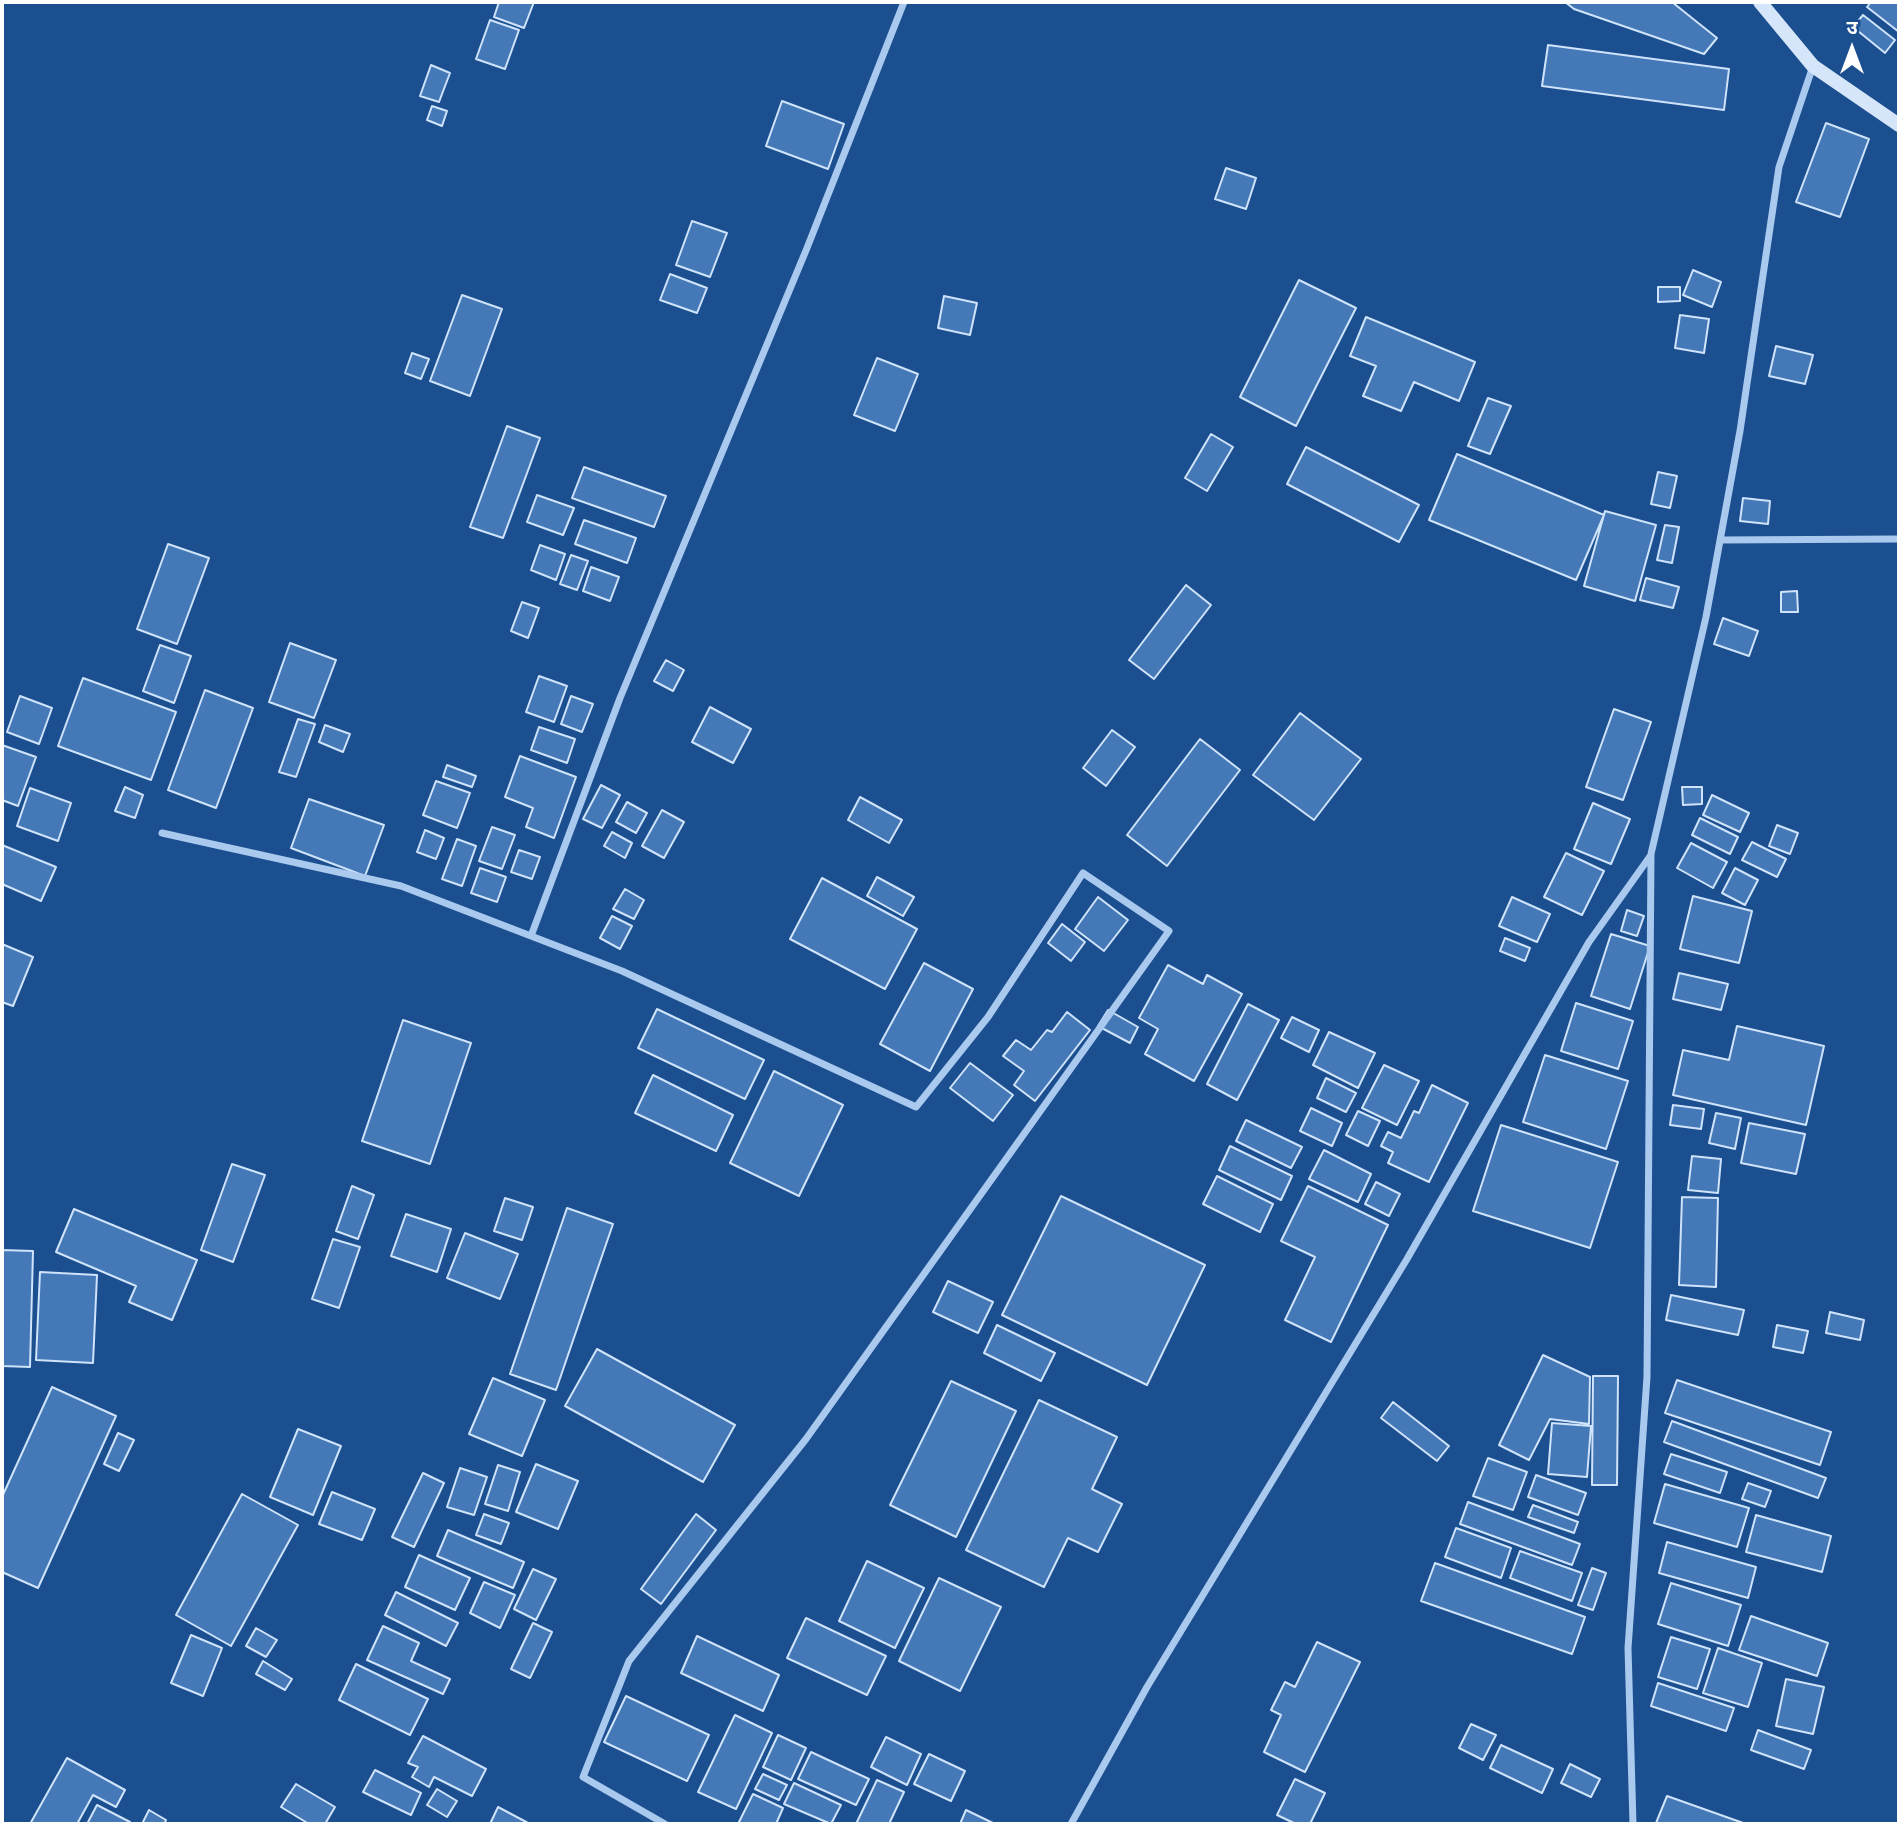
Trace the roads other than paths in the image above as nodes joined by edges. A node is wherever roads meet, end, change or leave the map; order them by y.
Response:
1 (904, 2) edge
2 (1760, 2) edge
3 (1813, 66) junction
4 (1899, 125) edge
5 (1899, 538) edge
6 (1720, 540) junction
7 (162, 833) dead end
8 (1651, 854) junction
9 (531, 936) junction
10 (665, 1824) edge
11 (1071, 1824) edge
12 (1633, 1824) edge

1 - 9 street
2 - 3 street
3 - 4 street
3 - 6 street
5 - 6 street
6 - 8 street
7 - 9 street
8 - 11 street
8 - 12 street
9 - 10 street

